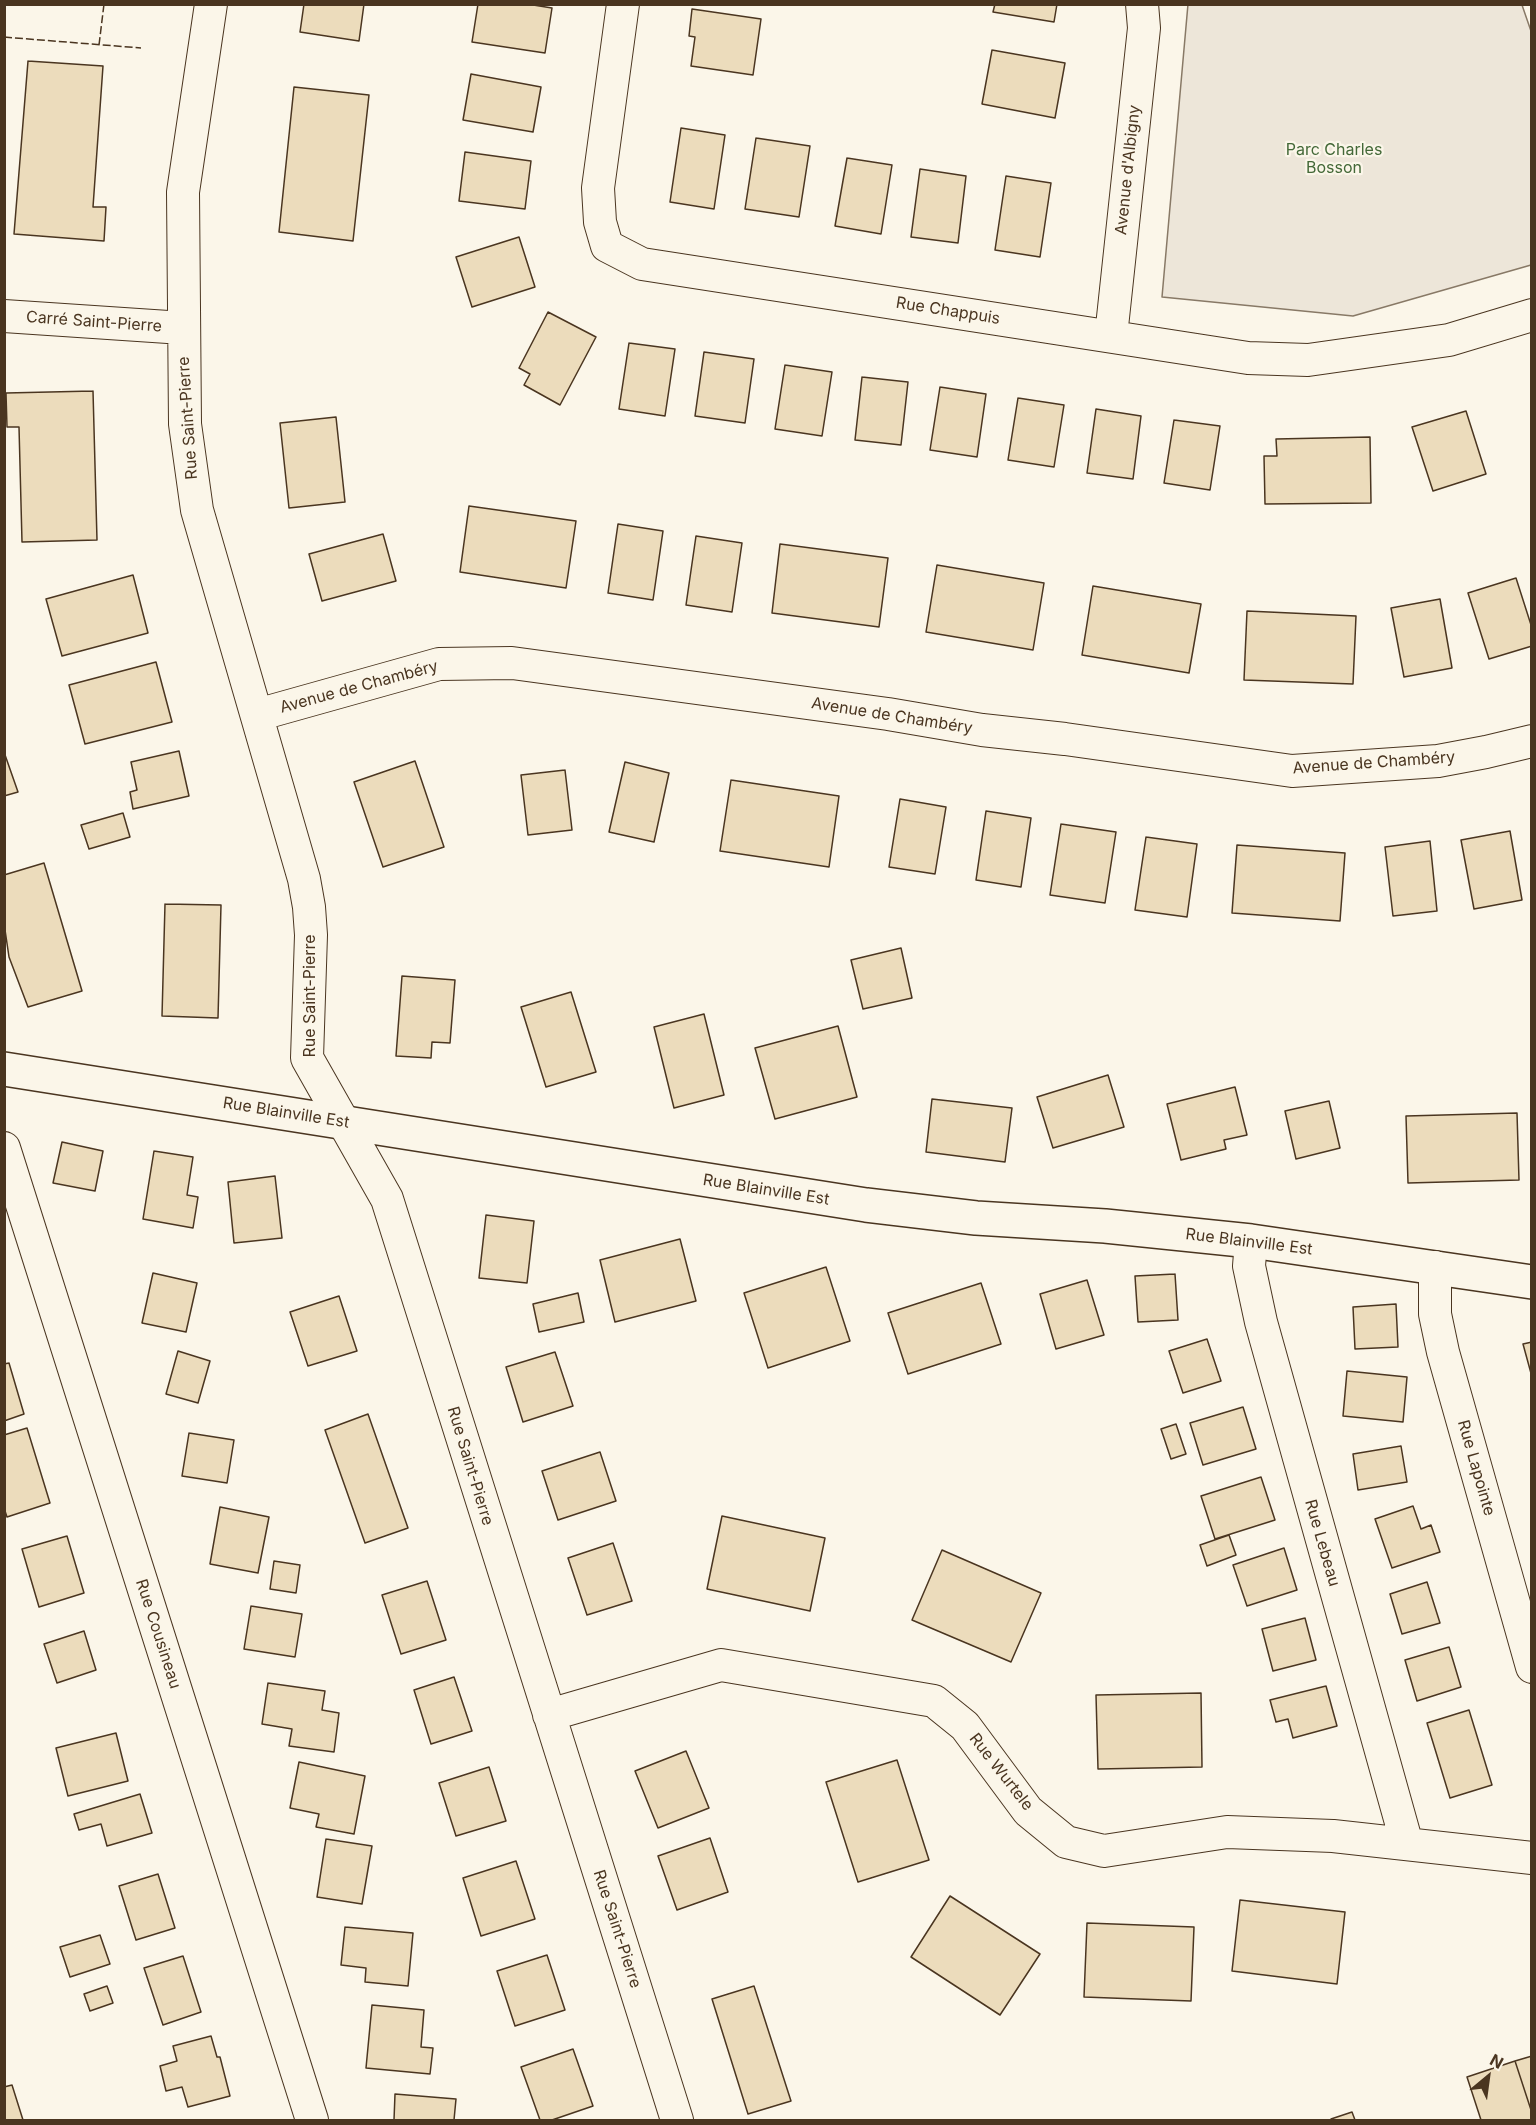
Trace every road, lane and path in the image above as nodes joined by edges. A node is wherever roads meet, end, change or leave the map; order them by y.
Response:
1 (211, 4) edge
2 (622, 4) edge
3 (1142, 4) edge
4 (1532, 315) edge
5 (4, 316) edge
6 (183, 328) junction
7 (1111, 336) junction
8 (257, 715) junction
9 (1532, 741) edge
10 (4, 1069) edge
11 (342, 1122) junction
12 (4, 1148) edge
13 (1251, 1241) junction
14 (1435, 1267) junction
15 (1532, 1282) edge
16 (1532, 1667) edge
17 (549, 1715) junction
18 (1407, 1844) junction
19 (1532, 1858) edge
20 (312, 2121) edge
21 (677, 2121) edge

1 - 6 street, Rue Saint-Pierre
2 - 7 street, Rue Chappuis
3 - 7 street, Avenue d'Albigny
4 - 7 street, Rue Chappuis
5 - 6 street, Carré Saint-Pierre
6 - 8 street, Rue Saint-Pierre
8 - 9 street, Avenue de Chambéry
8 - 11 street, Rue Saint-Pierre
10 - 11 street, Rue Blainville Est
11 - 13 street, Rue Blainville Est
11 - 17 street, Rue Saint-Pierre
12 - 20 street, Rue Cousineau
13 - 14 street, Rue Blainville Est
13 - 18 street, Rue Lebeau
14 - 15 street, Rue Blainville Est
14 - 16 street, Rue Lapointe
17 - 18 street, Rue Wurtele
17 - 21 street, Rue Saint-Pierre
18 - 19 street, Rue Wurtele

